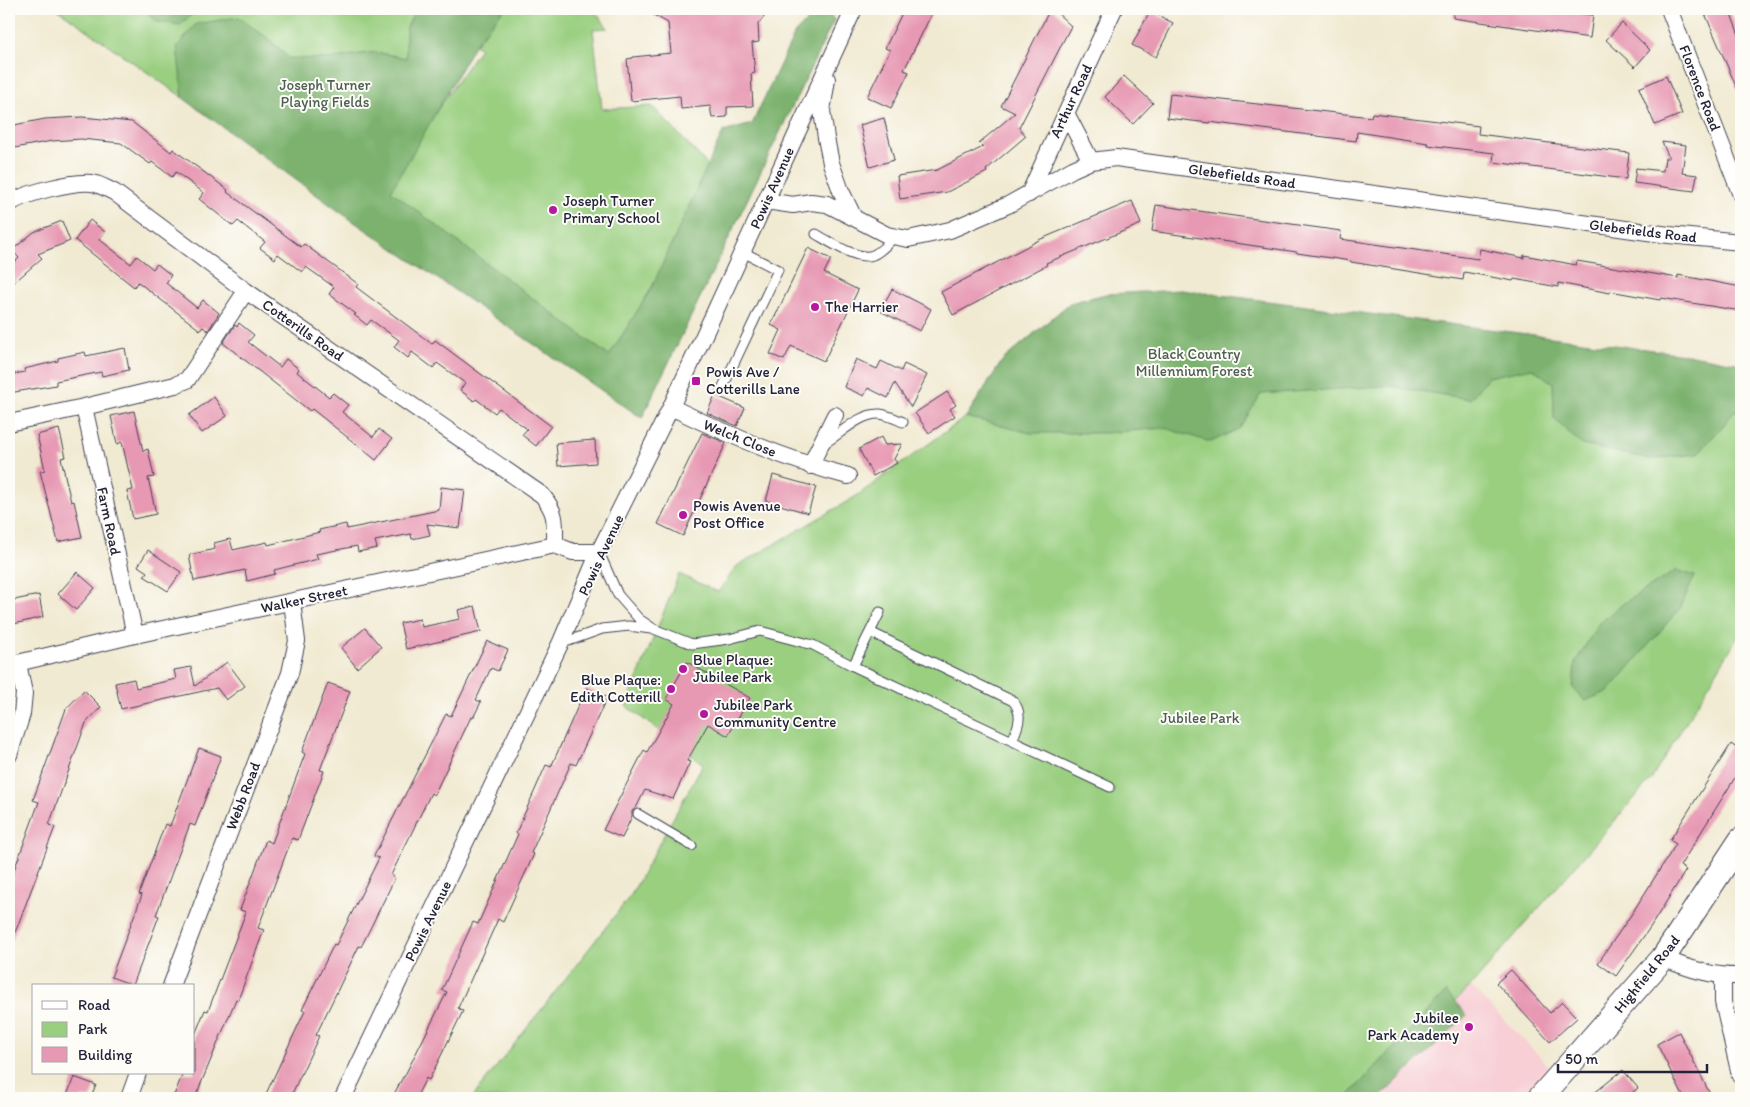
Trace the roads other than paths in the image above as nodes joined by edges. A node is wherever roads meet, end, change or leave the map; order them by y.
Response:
1 (854, 9) edge
2 (1114, 9) edge
3 (1669, 9) edge
4 (831, 58) junction
5 (1066, 113) junction
6 (1091, 161) junction
7 (1029, 194) junction
8 (1741, 195) edge
9 (766, 201) junction
10 (9, 204) edge
11 (854, 218) junction
12 (816, 234) dead end
13 (894, 237) junction
14 (1741, 242) edge
15 (742, 252) junction
16 (246, 291) junction
17 (721, 391) dead end
18 (84, 407) junction
19 (671, 407) junction
20 (835, 416) dead end
21 (903, 422) dead end
22 (9, 423) edge
23 (821, 445) junction
24 (810, 466) junction
25 (848, 476) dead end
26 (554, 545) junction
27 (599, 552) junction
28 (292, 602) junction
29 (880, 612) dead end
30 (654, 630) junction
31 (870, 632) junction
32 (135, 636) junction
33 (560, 644) junction
34 (14, 664) edge
35 (854, 666) junction
36 (1012, 741) junction
37 (9, 755) edge
38 (1110, 787) dead end
39 (638, 814) dead end
40 (1741, 840) edge
41 (692, 846) dead end
42 (1663, 958) junction
43 (1741, 976) edge
44 (1723, 977) junction
45 (172, 984) edge
46 (138, 1074) edge
47 (1740, 1075) dead end
48 (129, 1098) edge
49 (343, 1098) edge
50 (1540, 1098) edge

1 - 4 street, Powis Avenue
2 - 5 street, Arthur Road
3 - 8 street, Florence Road
4 - 9 street, Powis Avenue
4 - 11 street
5 - 6 street
5 - 7 street, Arthur Road
6 - 7 street, Glebefields Road
6 - 14 street, Glebefields Road
7 - 13 street, Glebefields Road
9 - 11 street, Glebefields Road
9 - 15 street, Powis Avenue
10 - 16 street, Cotterills Road
11 - 13 street, Glebefields Road
12 - 13 lane
15 - 17 lane
15 - 19 street, Powis Avenue
16 - 18 street
16 - 26 street, Cotterills Road
18 - 22 street
18 - 32 street, Farm Road
19 - 24 street, Welch Close
19 - 27 street, Powis Avenue
20 - 23 street
21 - 23 lane
23 - 24 street
24 - 25 street, Welch Close
26 - 27 street, Walker Street
26 - 28 street, Walker Street
27 - 30 lane
27 - 33 street, Powis Avenue
28 - 32 street, Walker Street
28 - 45 street, Webb Road
29 - 31 lane
30 - 33 lane
30 - 35 lane
31 - 35 lane
31 - 36 lane
32 - 34 street, Walker Street
33 - 49 street, Powis Avenue
34 - 37 street
35 - 36 lane
36 - 38 lane
39 - 41 lane
40 - 42 street, Highfield Road
42 - 44 street
42 - 50 street, Highfield Road
43 - 44 street
44 - 47 street
46 - 48 street

